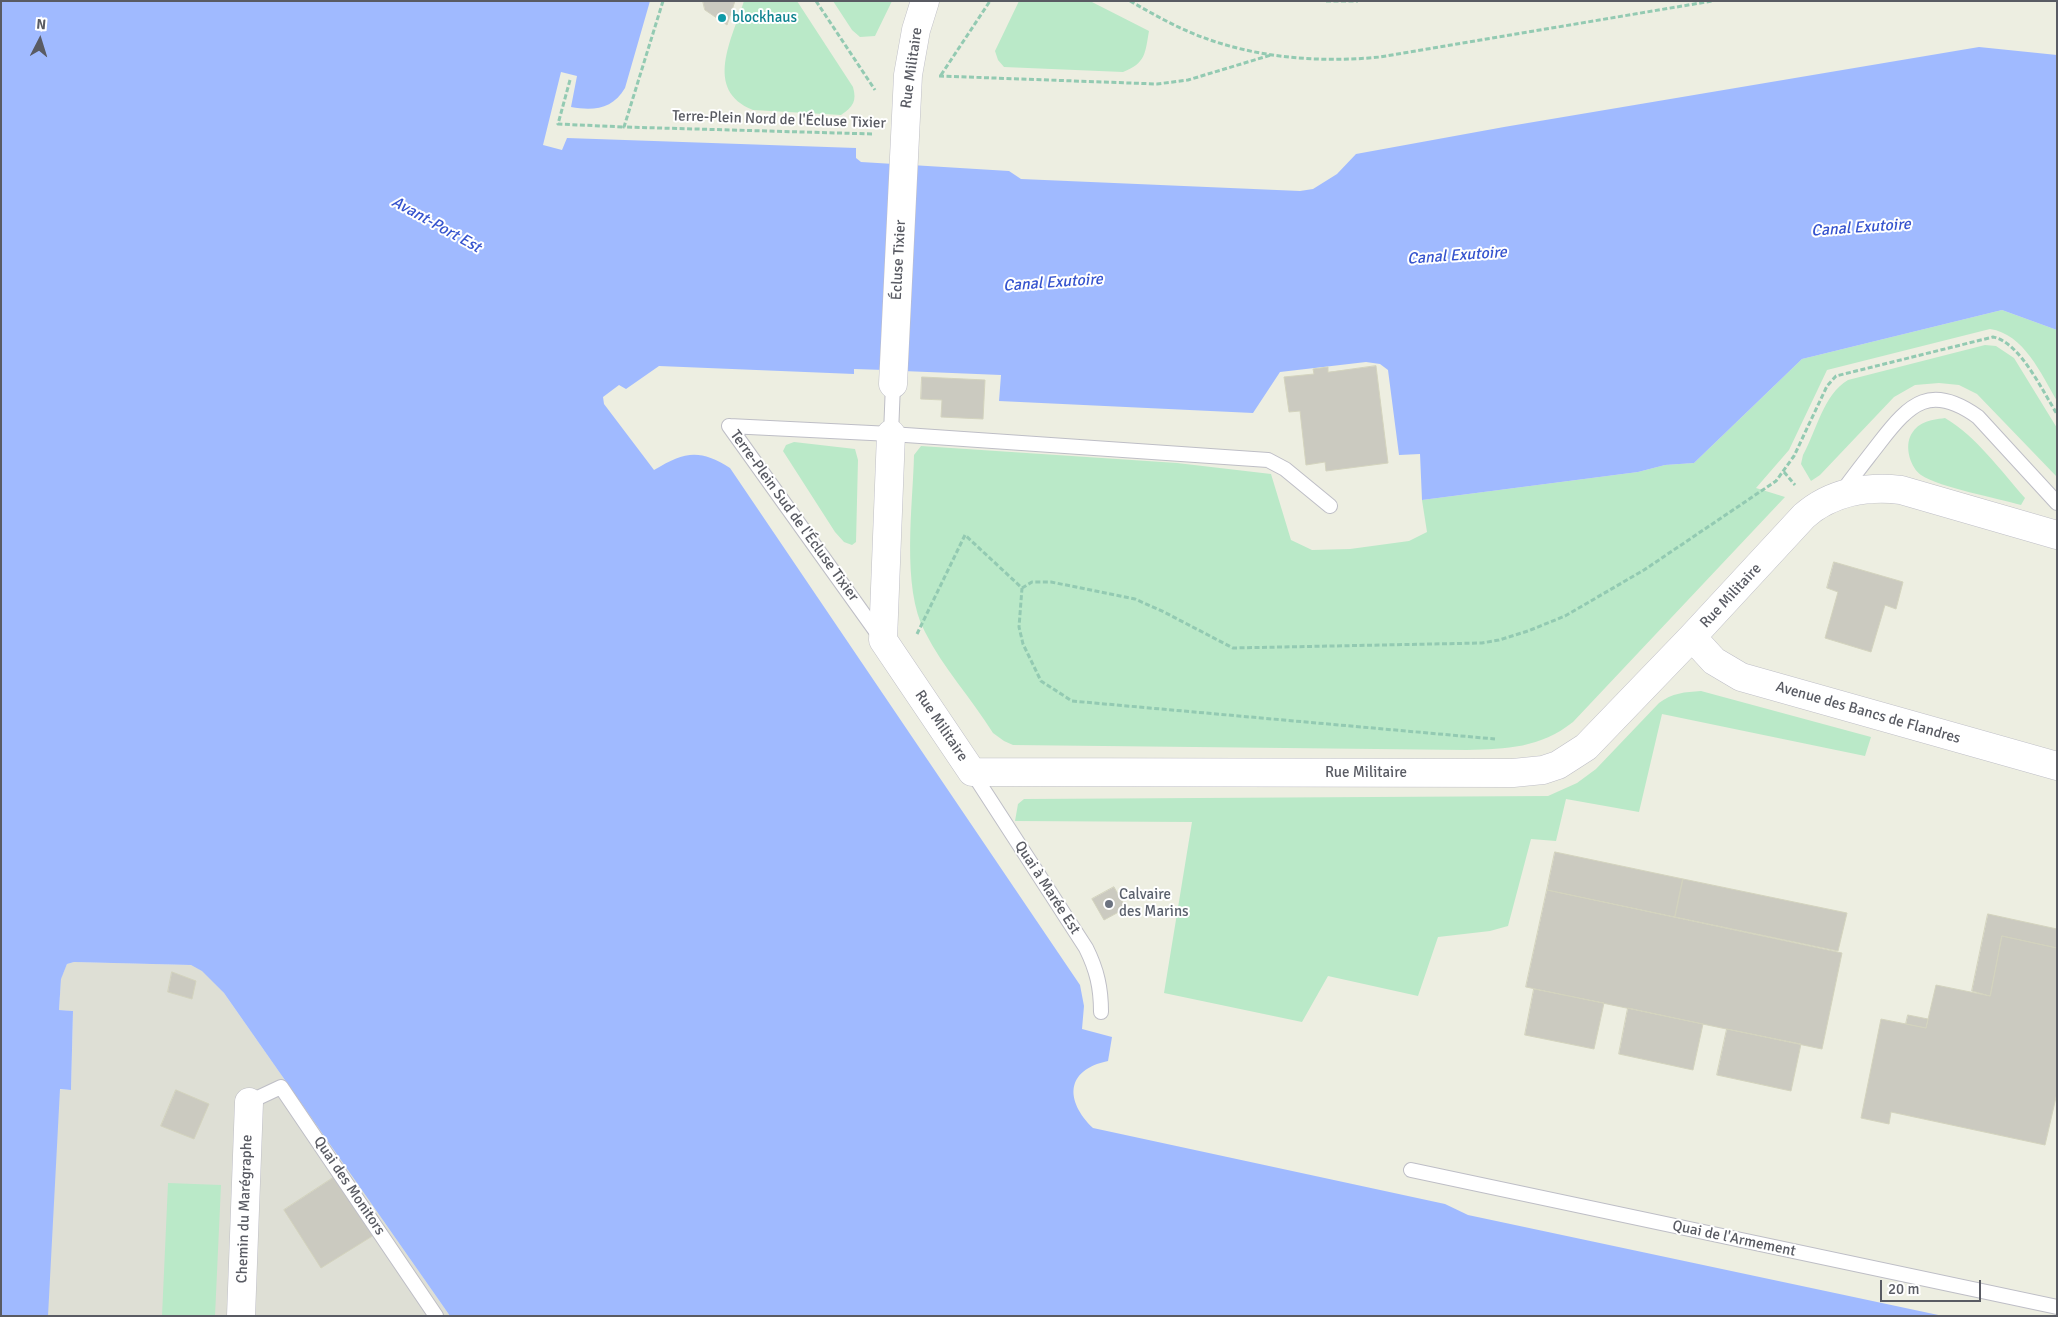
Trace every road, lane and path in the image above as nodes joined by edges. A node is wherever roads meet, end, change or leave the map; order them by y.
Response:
1 (663, 1) edge
2 (816, 1) edge
3 (925, 1) edge
4 (990, 1) edge
5 (1130, 1) edge
6 (1326, 1) edge
7 (1358, 1) edge
8 (1712, 1) edge
9 (1272, 54) junction
10 (908, 75) junction
11 (940, 76) junction
12 (570, 80) dead end
13 (877, 93) dead end
14 (624, 127) junction
15 (904, 135) junction
16 (893, 384) joint
17 (2057, 414) edge
18 (891, 434) junction
19 (1838, 496) junction
20 (2057, 503) edge
21 (1330, 506) dead end
22 (2057, 535) edge
23 (1022, 588) junction
24 (1692, 637) junction
25 (882, 640) junction
26 (901, 666) junction
27 (1502, 740) dead end
28 (2057, 766) edge
29 (972, 772) junction
30 (1101, 1012) dead end
31 (249, 1102) joint
32 (1411, 1170) dead end
33 (2057, 1307) edge
34 (241, 1316) edge
35 (436, 1316) edge

1 - 14 path
2 - 13 path, Terre-Plein Nord de l'Écluse Tixier
3 - 10 street, Rue Militaire
4 - 11 path
5 - 9 path
6 - 7 path
8 - 9 path
9 - 11 path
10 - 11 path
10 - 15 street, Rue Militaire
12 - 14 path, Terre-Plein Nord de l'Écluse Tixier
14 - 15 path, Terre-Plein Nord de l'Écluse Tixier
15 - 16 street, Écluse Tixier
16 - 18 lane
17 - 23 path
18 - 21 lane
18 - 25 street
18 - 25 lane, Terre-Plein Sud de l'Écluse Tixier
19 - 20 lane
19 - 22 street, Rue Militaire
19 - 24 street, Rue Militaire
23 - 26 path
23 - 27 path
24 - 28 street, Avenue des Bancs de Flandres
24 - 29 street, Rue Militaire
25 - 26 street, Rue Militaire
26 - 29 street, Rue Militaire
29 - 30 lane, Quai à Marée Est
31 - 34 street, Chemin du Marégraphe
31 - 35 lane, Quai des Monitors
32 - 33 lane, Quai de l'Armement

